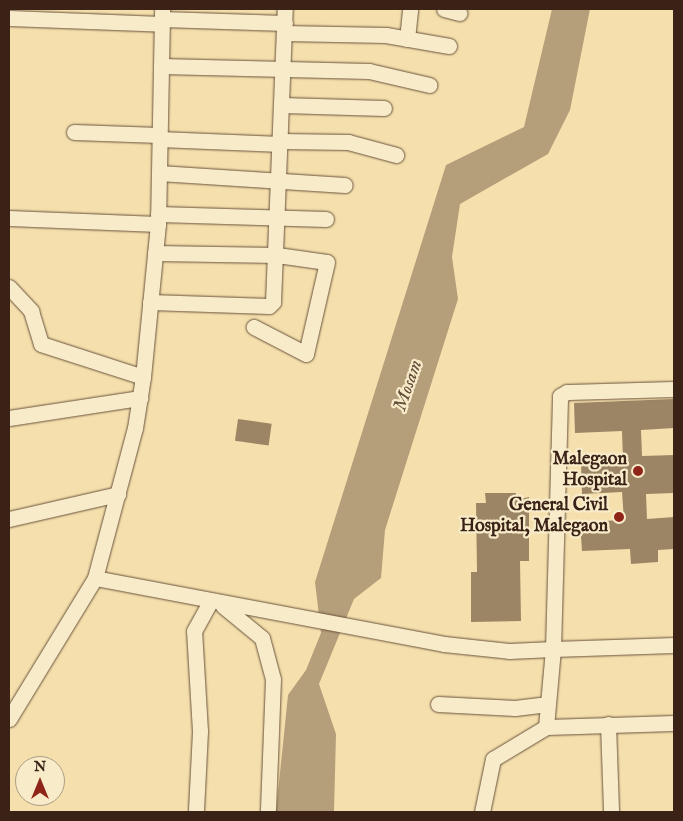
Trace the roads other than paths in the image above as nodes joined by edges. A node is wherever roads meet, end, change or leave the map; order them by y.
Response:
1 (410, 9) edge
2 (444, 9) edge
3 (459, 14) dead end
4 (162, 17) edge
5 (9, 18) edge
6 (285, 22) edge
7 (407, 39) junction
8 (449, 46) dead end
9 (161, 66) junction
10 (283, 68) junction
11 (430, 85) dead end
12 (282, 105) junction
13 (384, 108) dead end
14 (74, 132) dead end
15 (159, 137) junction
16 (281, 142) junction
17 (396, 155) dead end
18 (159, 173) junction
19 (280, 180) junction
20 (345, 185) dead end
21 (278, 216) junction
22 (9, 218) edge
23 (158, 219) junction
24 (326, 219) dead end
25 (155, 253) junction
26 (277, 255) junction
27 (9, 287) edge
28 (150, 302) junction
29 (254, 327) dead end
30 (142, 377) junction
31 (674, 389) edge
32 (140, 398) junction
33 (9, 418) edge
34 (118, 494) junction
35 (9, 519) edge
36 (95, 578) junction
37 (223, 605) junction
38 (674, 645) edge
39 (553, 649) junction
40 (438, 704) dead end
41 (548, 704) junction
42 (9, 719) edge
43 (674, 723) edge
44 (608, 724) junction
45 (546, 727) junction
46 (196, 810) dead end
47 (268, 812) edge
48 (482, 812) edge
49 (611, 812) edge

1 - 7 street
2 - 3 street
4 - 5 street
4 - 6 street
4 - 9 street
6 - 7 street
6 - 10 street
7 - 8 street
9 - 10 street
9 - 15 street
10 - 11 street
10 - 12 street
12 - 13 street
12 - 16 street
14 - 15 street
15 - 16 street
15 - 18 street
16 - 17 street
16 - 19 street
18 - 19 street
18 - 23 street
19 - 20 street
19 - 21 street
21 - 23 street
21 - 24 street
21 - 26 street
22 - 23 street
23 - 25 street
25 - 26 street
25 - 28 street
26 - 28 street
26 - 29 street
27 - 30 street
28 - 30 street
30 - 32 street
31 - 39 street
32 - 33 street
32 - 34 street
34 - 35 street
34 - 36 street
36 - 37 street
36 - 42 street
37 - 39 street
37 - 46 street
37 - 47 street
38 - 39 street
39 - 41 street
40 - 41 street
41 - 45 street
43 - 44 street
44 - 45 street
44 - 49 street
45 - 48 street

